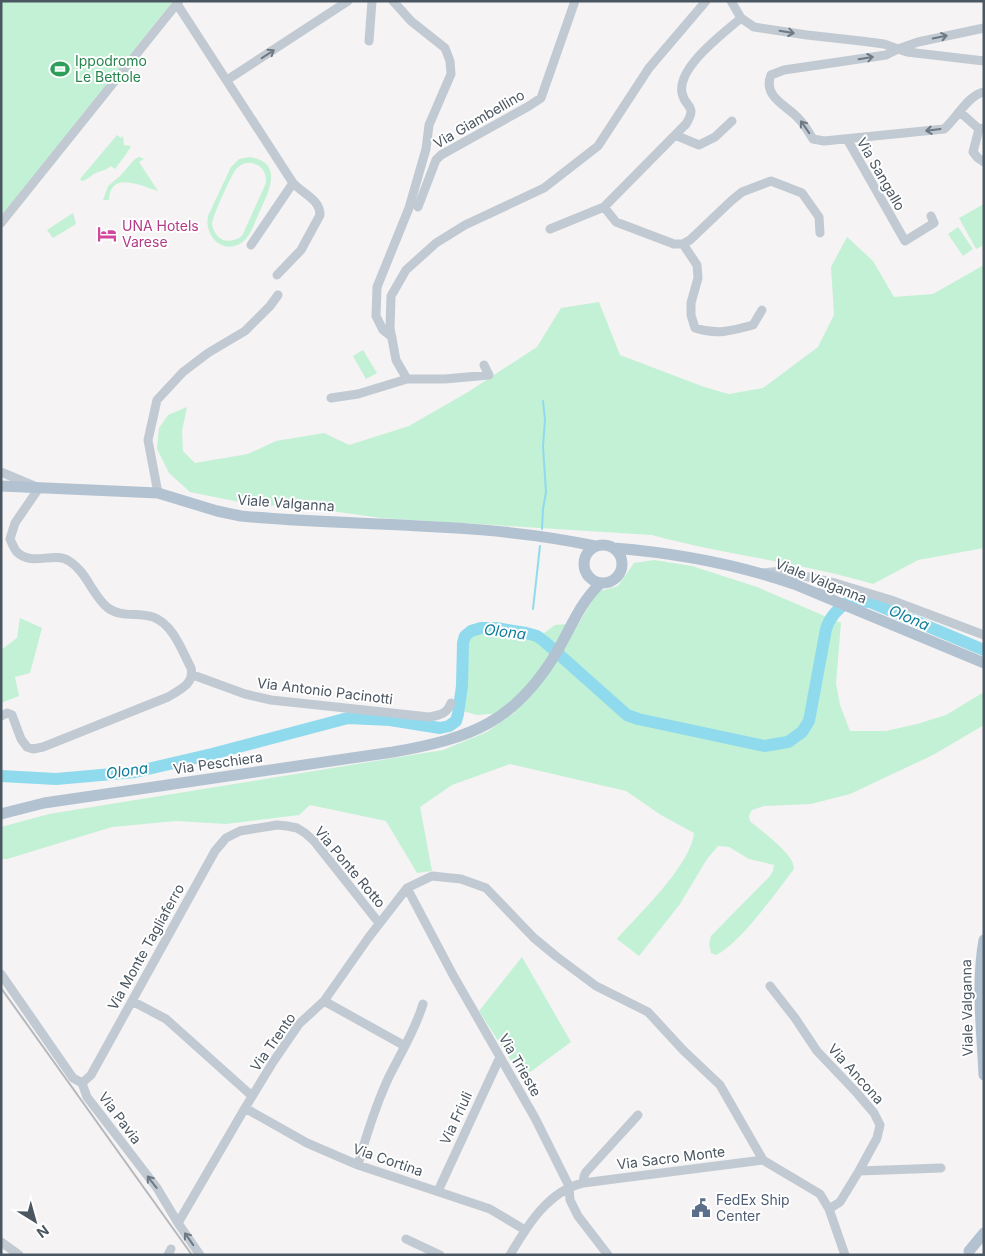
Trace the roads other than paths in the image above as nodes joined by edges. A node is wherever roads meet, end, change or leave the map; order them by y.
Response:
1 (348, 1) edge
2 (372, 1) edge
3 (393, 1) edge
4 (575, 1) edge
5 (706, 1) edge
6 (731, 1) edge
7 (178, 3) edge
8 (741, 18) junction
9 (984, 28) edge
10 (369, 42) dead end
11 (898, 49) junction
12 (984, 61) edge
13 (227, 80) junction
14 (984, 92) edge
15 (960, 112) junction
16 (732, 121) dead end
17 (981, 129) edge
18 (675, 135) junction
19 (847, 139) junction
20 (984, 162) edge
21 (293, 184) junction
22 (418, 207) dead end
23 (604, 207) junction
24 (931, 216) dead end
25 (1, 223) edge
26 (550, 229) dead end
27 (820, 234) dead end
28 (683, 244) junction
29 (251, 245) dead end
30 (277, 275) dead end
31 (278, 296) dead end
32 (762, 310) dead end
33 (392, 337) junction
34 (484, 365) dead end
35 (407, 380) junction
36 (331, 398) dead end
37 (4, 473) edge
38 (1, 486) edge
39 (39, 488) junction
40 (158, 492) junction
41 (571, 541) junction
42 (595, 546) junction
43 (614, 548) junction
44 (640, 551) junction
45 (584, 557) junction
46 (622, 563) junction
47 (762, 573) junction
48 (588, 577) junction
49 (601, 583) junction
50 (846, 588) junction
51 (815, 593) junction
52 (585, 600) junction
53 (984, 635) edge
54 (984, 664) edge
55 (193, 675) junction
56 (451, 703) dead end
57 (1, 716) edge
58 (1, 814) edge
59 (240, 831) joint
60 (407, 888) junction
61 (379, 923) junction
62 (984, 940) edge
63 (1, 974) edge
64 (770, 986) dead end
65 (324, 1000) junction
66 (132, 1001) junction
67 (423, 1004) dead end
68 (405, 1046) junction
69 (500, 1057) junction
70 (984, 1075) edge
71 (82, 1083) junction
72 (252, 1096) junction
73 (244, 1108) junction
74 (638, 1115) dead end
75 (763, 1160) junction
76 (355, 1164) junction
77 (941, 1168) dead end
78 (859, 1171) junction
79 (583, 1183) junction
80 (569, 1186) junction
81 (438, 1192) junction
82 (829, 1209) junction
83 (178, 1224) junction
84 (525, 1230) junction
85 (984, 1233) edge
86 (406, 1239) dead end
87 (1, 1242) edge
88 (984, 1242) edge
89 (968, 1253) edge
90 (18, 1255) edge
91 (200, 1255) edge
92 (440, 1255) edge
93 (510, 1255) edge
94 (608, 1255) edge
95 (845, 1255) edge

13 -> 1 street
2 - 10 street
3 - 33 street
4 - 22 street, Via Giambellino
5 - 33 street
6 - 8 street
7 - 13 street
7 - 25 street
8 -> 11 street
8 - 18 street
11 -> 9 street
11 - 12 street
19 -> 11 street, Via Sangallo
13 - 21 street
14 - 15 street
15 - 17 street
15 -> 19 street
16 - 18 street
17 - 20 street
18 - 23 street
19 - 24 street, Via Sangallo
21 - 29 street
21 - 30 street
23 - 26 street
23 - 28 street
27 - 28 street
28 - 32 street
31 - 40 street
33 - 35 street
34 - 35 street
35 - 36 street
37 - 39 street
38 - 39 main road, Viale Valganna
39 - 40 main road, Viale Valganna
39 - 55 street
40 - 41 main road, Viale Valganna
41 - 42 main road, Viale Valganna
41 - 45 main road
42 - 43 main road
42 - 45 main road
43 - 44 main road, Viale Valganna
43 - 46 main road
44 - 46 main road
44 - 47 main road, Viale Valganna
45 - 48 main road
46 - 49 main road
47 - 50 street
47 - 51 main road, Viale Valganna
48 - 49 main road
48 - 52 main road
49 - 52 main road
50 - 51 street
50 - 53 street
51 - 54 main road, Viale Valganna
52 - 58 main road, Via Peschiera
55 - 56 street, Via Antonio Pacinotti
55 - 57 street
59 - 61 street, Via Ponte Rotto
59 - 66 street, Via Monte Tagliaferro
60 - 61 street, Via Trento
60 - 69 street, Via Trieste
60 - 75 street
61 - 65 street, Via Trento
62 - 70 main road, Viale Valganna
63 - 71 street, Via Pavia
64 - 78 street, Via Ancona
65 - 68 street
65 - 72 street, Via Trento
66 - 71 street, Via Monte Tagliaferro
66 - 72 street
67 - 68 street
68 - 76 street
69 - 80 street, Via Trieste
69 - 81 street, Via Friuli
83 -> 71 street, Via Pavia
72 - 73 street, Via Trento
73 - 76 street, Via Cortina
73 - 83 street, Via Trento
74 - 79 street, Via Sacro Monte
75 - 79 street, Via Sacro Monte
75 - 82 street
76 - 81 street, Via Cortina
77 - 78 street
78 - 82 street, Via Ancona
79 - 80 street, Via Sacro Monte
80 - 84 street, Via Sacro Monte
80 - 94 street, Via Trieste
81 - 84 street, Via Cortina
82 - 95 street
91 -> 83 street, Via Pavia
84 - 93 street, Via Sacro Monte
85 - 89 main road
86 - 92 street
87 - 90 street
88 - 89 main road

